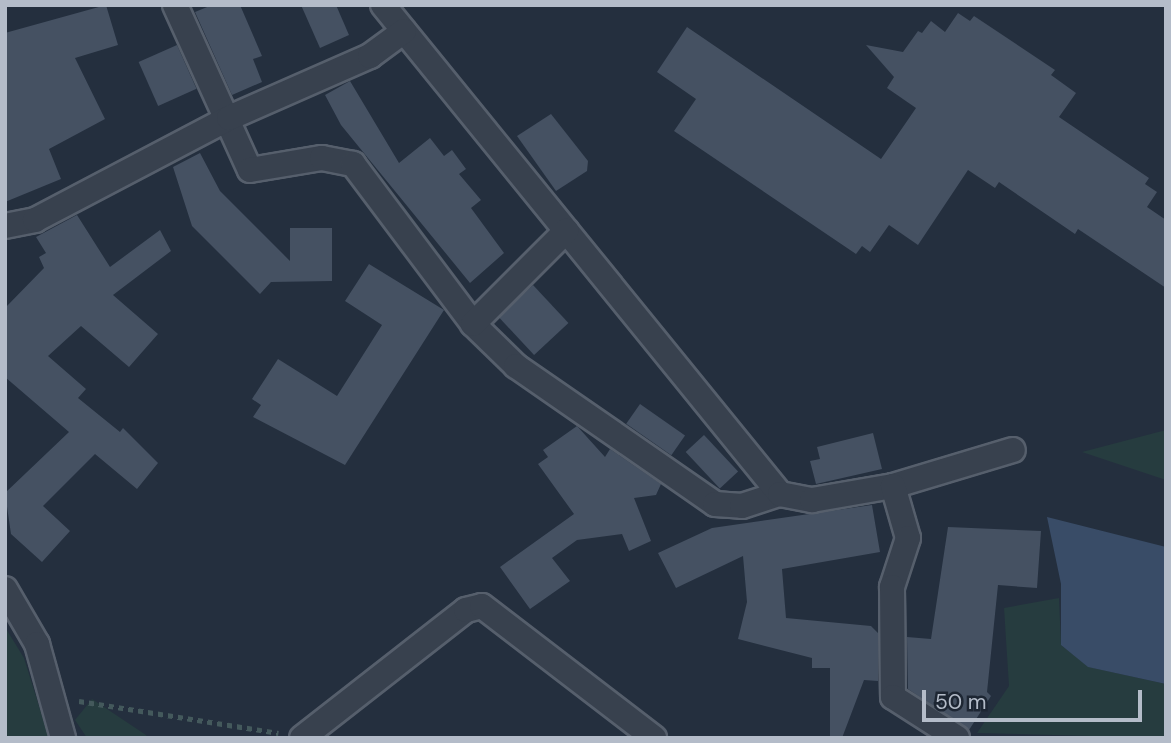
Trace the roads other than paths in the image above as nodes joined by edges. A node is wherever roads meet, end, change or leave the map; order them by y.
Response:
1 (175, 5) edge
2 (383, 5) edge
3 (404, 31) junction
4 (229, 118) junction
5 (5, 226) edge
6 (566, 231) junction
7 (473, 324) junction
8 (1013, 450) dead end
9 (893, 486) junction
10 (780, 494) junction
11 (5, 589) edge
12 (303, 737) edge
13 (63, 738) edge
14 (654, 738) edge
15 (957, 738) edge

1 - 4 street
2 - 3 street
3 - 4 street
3 - 6 street
4 - 5 street
4 - 7 street
6 - 7 street
6 - 10 street
7 - 10 street
8 - 9 street
9 - 10 street
9 - 15 street
11 - 13 street
12 - 14 street

